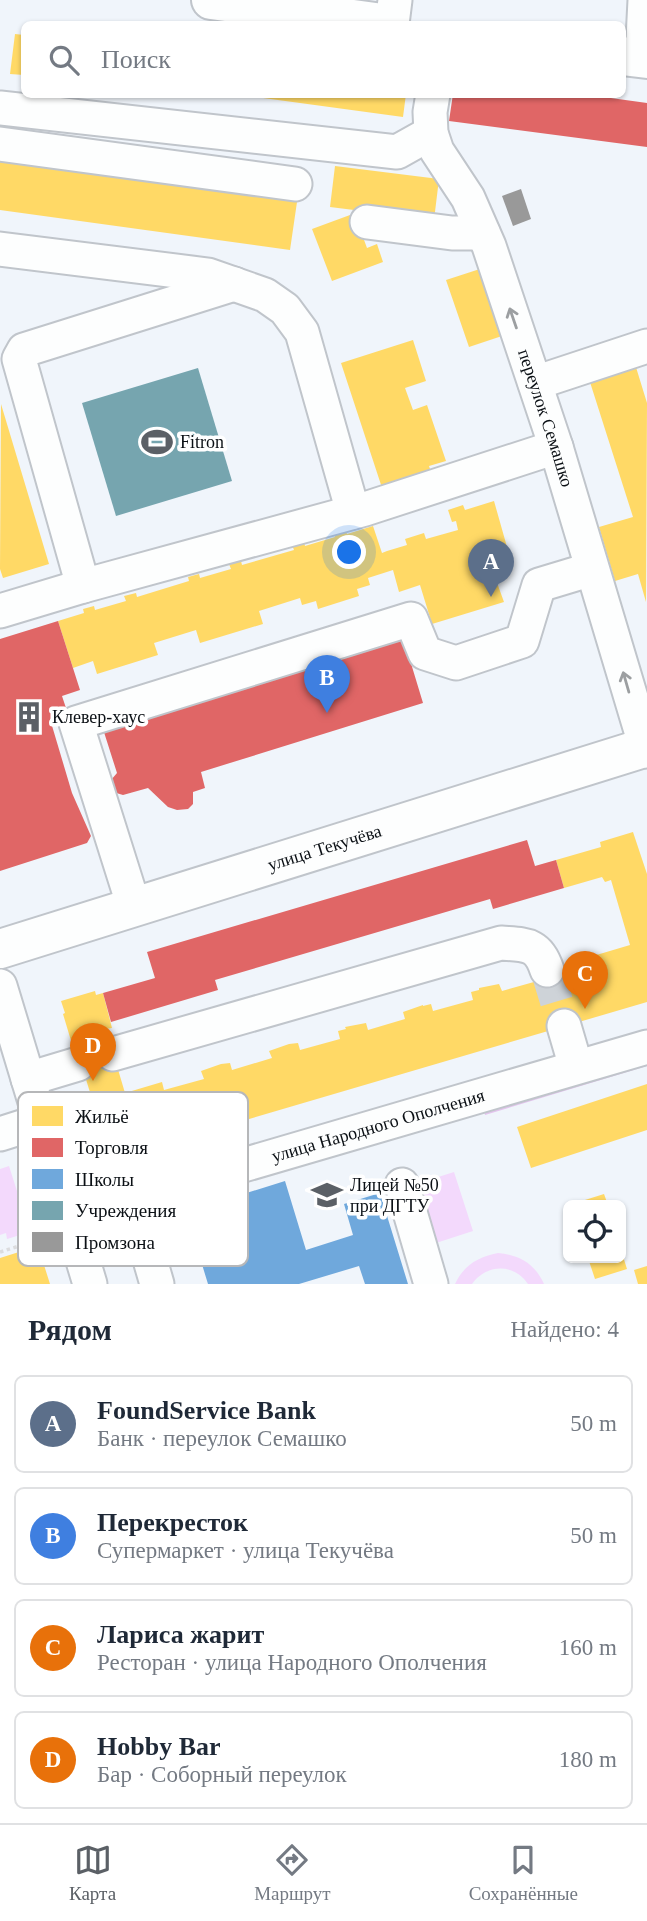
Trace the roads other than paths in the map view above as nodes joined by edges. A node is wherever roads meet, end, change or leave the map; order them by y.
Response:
1 (211, 0) edge
2 (395, 0) edge
3 (645, 0) edge
4 (368, 21) edge
5 (392, 21) edge
6 (637, 58) edge
7 (433, 98) edge
8 (0, 108) edge
9 (431, 133) junction
10 (0, 144) edge
11 (295, 184) dead end
12 (367, 222) dead end
13 (483, 233) junction
14 (0, 249) edge
15 (234, 284) junction
16 (647, 346) edge
17 (534, 383) junction
18 (556, 447) junction
19 (353, 512) junction
20 (592, 569) junction
21 (83, 586) junction
22 (0, 611) edge
23 (647, 749) edge
24 (134, 907) junction
25 (0, 949) edge
26 (547, 970) tunnel mouth
27 (0, 986) edge
28 (564, 1026) tunnel mouth
29 (647, 1047) edge
30 (113, 1054) dead end
31 (78, 1064) dead end
32 (576, 1067) junction
33 (28, 1079) junction
34 (32, 1092) edge
35 (18, 1128) edge
36 (0, 1134) edge
37 (248, 1169) edge
38 (402, 1185) dead end
39 (80, 1266) edge
40 (152, 1266) edge
41 (90, 1284) edge
42 (157, 1284) edge
43 (431, 1284) edge

1 - 4 main road
2 - 5 street
3 - 6 street
7 - 9 street, переулок Семашко
8 - 9 street
9 - 13 street, переулок Семашко
10 - 11 street
12 - 13 street
17 -> 13 street, переулок Семашко
14 - 15 street
15 - 19 street
15 - 21 street
16 - 17 street
17 - 18 street, переулок Семашко
18 - 19 street
18 - 20 street, переулок Семашко
19 - 21 street
23 -> 20 street, переулок Семашко
20 - 24 street
21 - 22 street
23 - 24 main road, улица Текучёва
24 - 25 main road, улица Текучёва
26 - 30 street
27 - 33 street
28 - 32 street
29 - 32 street, улица Народного Ополчения
31 - 33 street
32 - 37 street, улица Народного Ополчения
33 - 34 street
35 - 36 street
38 - 43 street
39 - 41 street
40 - 42 street

